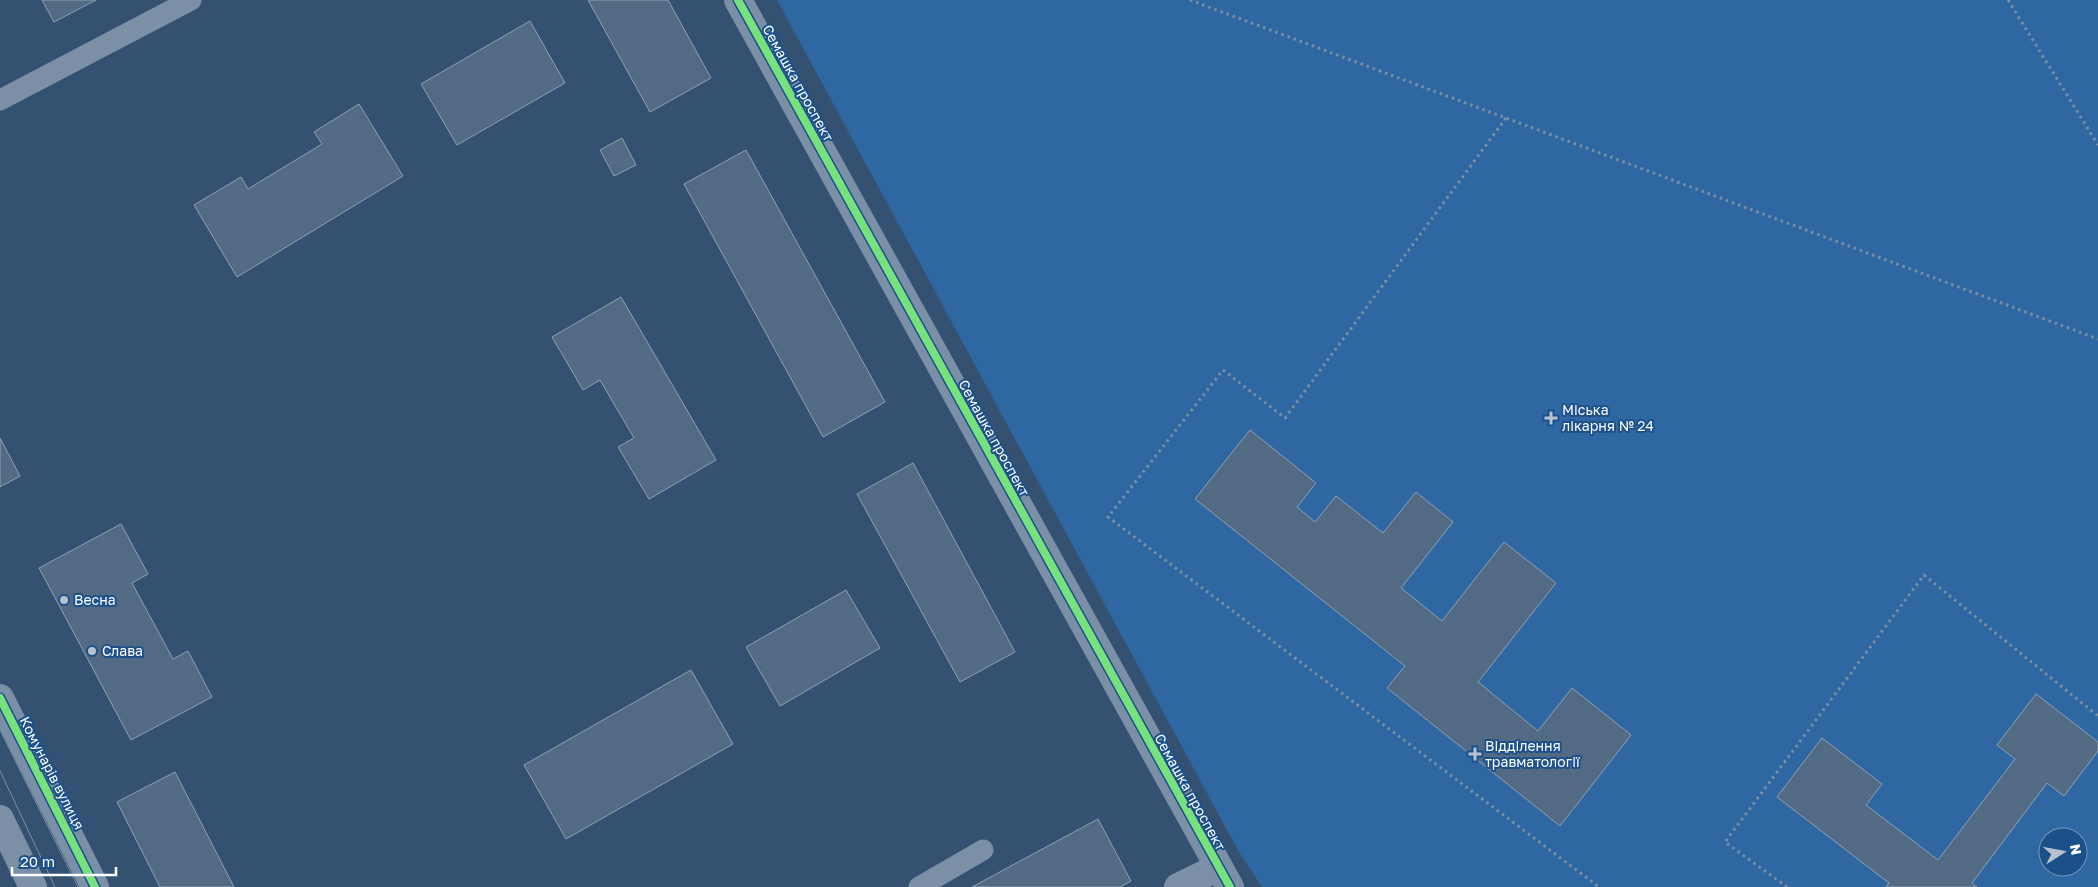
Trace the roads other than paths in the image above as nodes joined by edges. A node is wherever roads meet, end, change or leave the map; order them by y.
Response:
1 (191, 0) edge
2 (738, 0) edge
3 (0, 100) edge
4 (0, 698) edge
5 (0, 819) edge
6 (982, 850) dead end
7 (1223, 877) edge
8 (33, 887) edge
9 (95, 887) edge
10 (919, 887) edge
11 (1178, 887) edge

1 - 3 lane
2 - 7 street, Семашка проспект
4 - 9 street, Комунарів вулиця
5 - 8 street
6 - 10 lane
7 - 11 street

